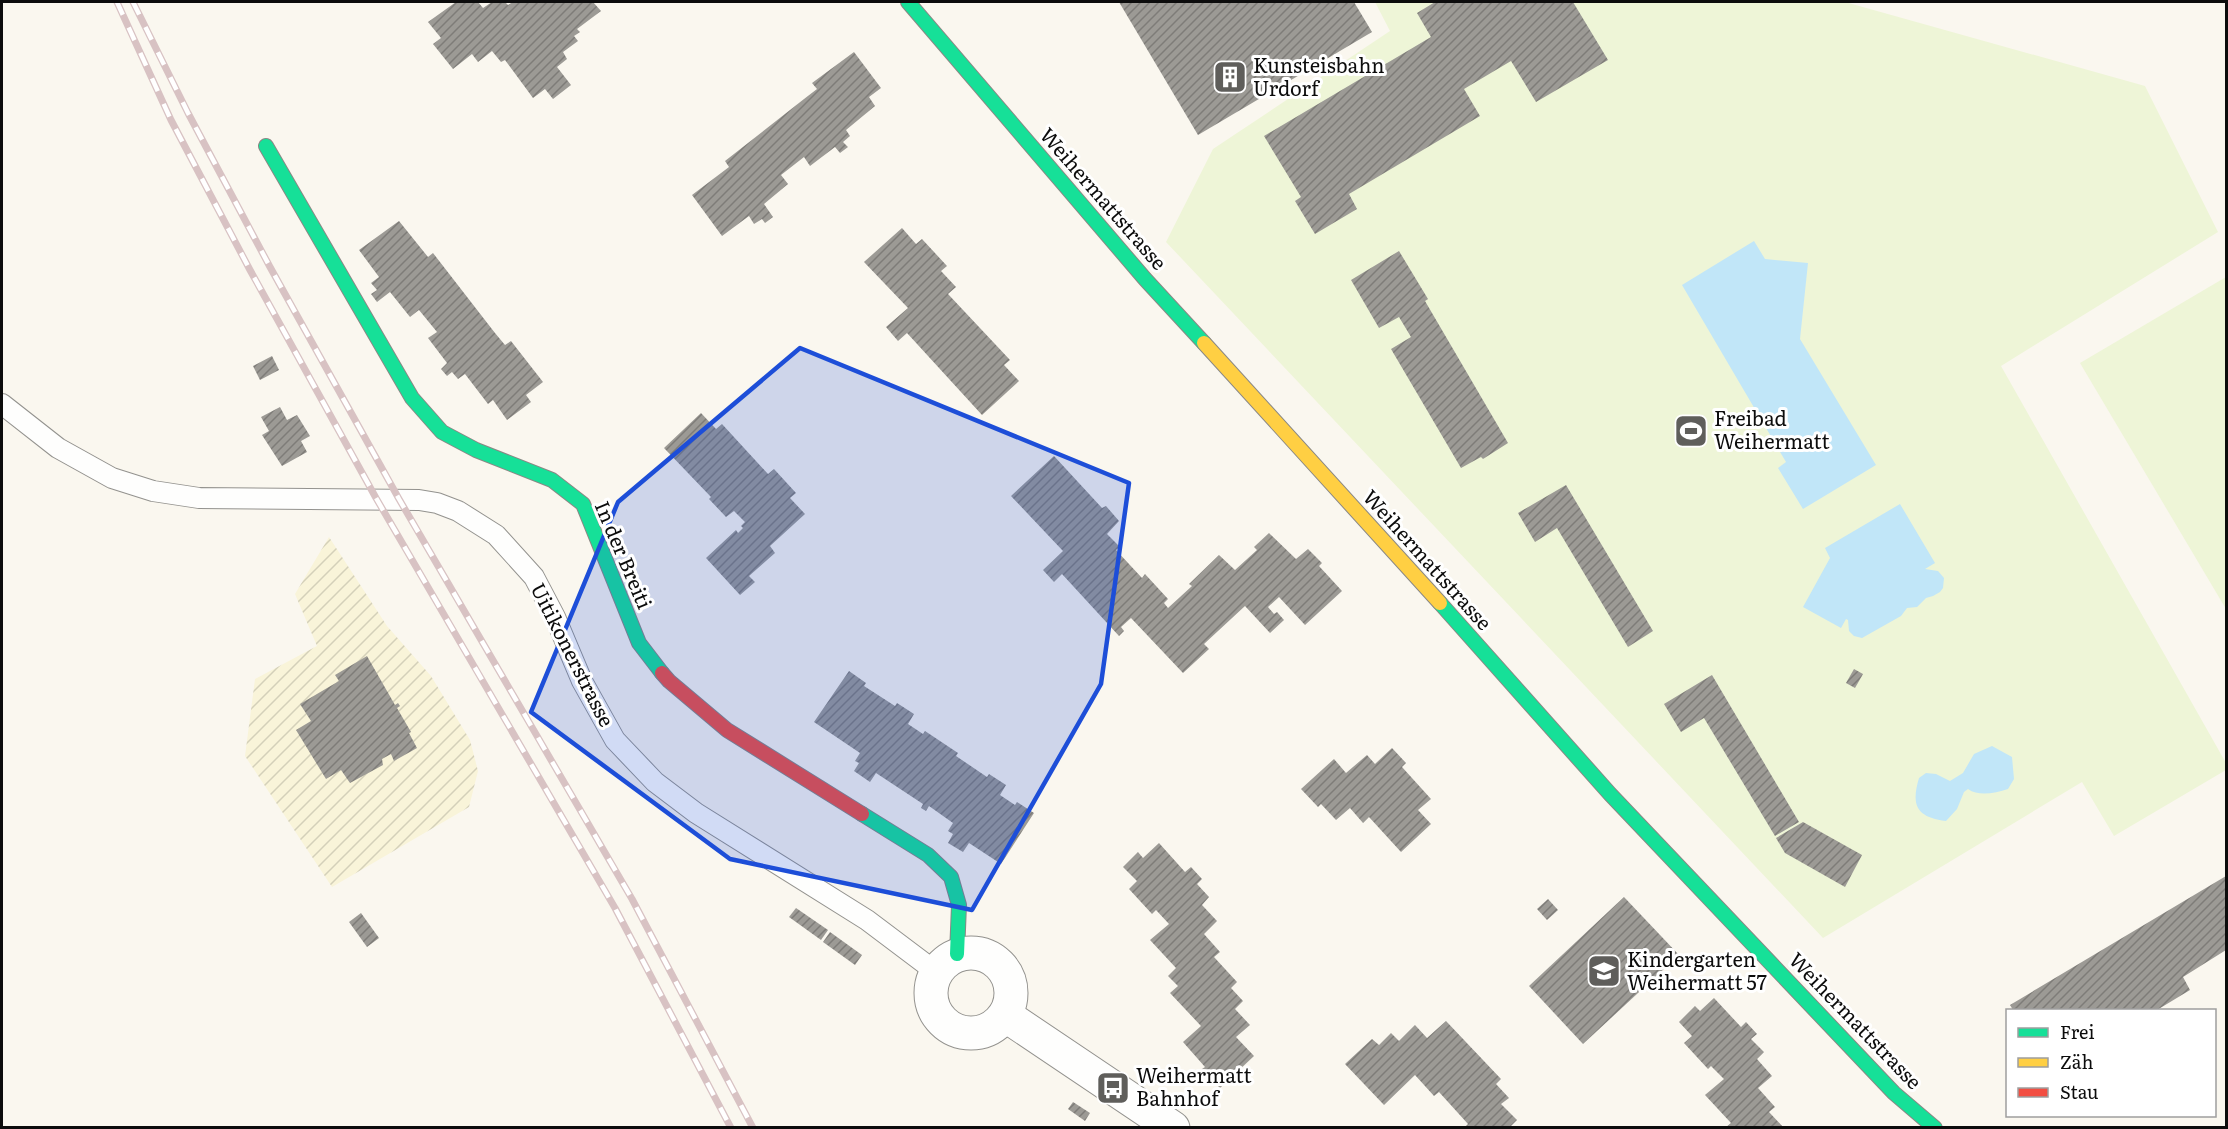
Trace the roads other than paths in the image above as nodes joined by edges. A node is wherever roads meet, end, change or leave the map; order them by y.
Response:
1 (908, 2) edge
2 (266, 146) dead end
3 (2, 404) edge
4 (946, 963) junction
5 (1005, 1015) junction
6 (1173, 1128) edge
7 (1935, 1128) edge

1 - 7 street, Weihermattstrasse
2 - 4 street, In der Breiti
3 - 4 lane, Uitikonerstrasse
4 - 5 street
4 - 5 street
5 - 6 street

